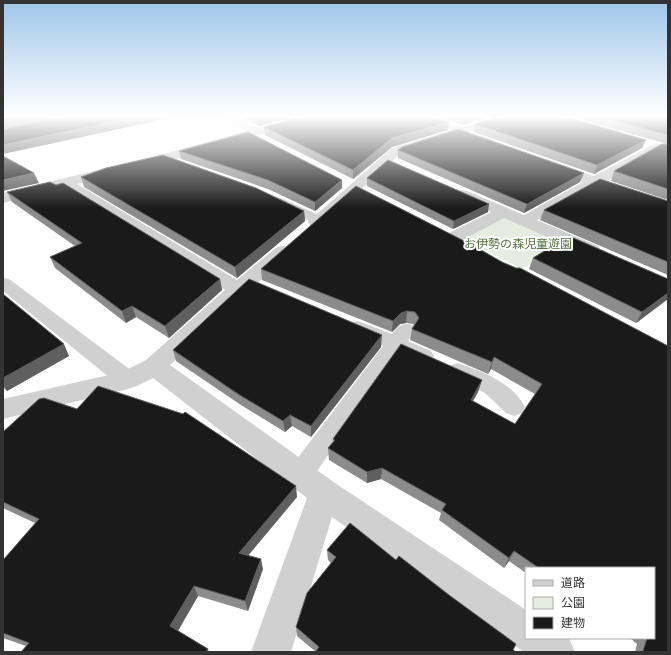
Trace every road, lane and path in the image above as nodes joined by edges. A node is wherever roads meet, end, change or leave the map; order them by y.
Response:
1 (205, 147) edge
2 (410, 147) edge
3 (662, 149) edge
4 (164, 158) junction
5 (544, 163) edge
6 (187, 165) edge
7 (596, 181) junction
8 (65, 183) junction
9 (449, 188) edge
10 (270, 196) edge
11 (3, 198) edge
12 (668, 207) edge
13 (504, 212) junction
14 (318, 220) junction
15 (524, 221) junction
16 (453, 238) edge
17 (603, 255) edge
18 (3, 283) edge
19 (243, 285) junction
20 (269, 290) edge
21 (339, 319) edge
22 (401, 336) junction
23 (141, 373) junction
24 (514, 407) dead end
25 (3, 409) edge
26 (312, 484) junction
27 (525, 631) edge
28 (536, 639) edge
29 (271, 652) edge
30 (555, 652) edge

1 - 4 street
2 - 14 street
3 - 7 street
4 - 6 lane
4 - 8 street
5 - 7 street
7 - 12 street
7 - 15 street
8 - 11 street
8 - 19 street
9 - 13 street
10 - 14 lane
13 - 15 street
13 - 16 street
14 - 19 street
15 - 17 street
18 - 23 lane
19 - 20 lane
19 - 23 street
21 - 22 lane
22 - 24 lane
22 - 26 lane
23 - 25 street
23 - 26 street
26 - 27 street
26 - 29 street
28 - 30 street

